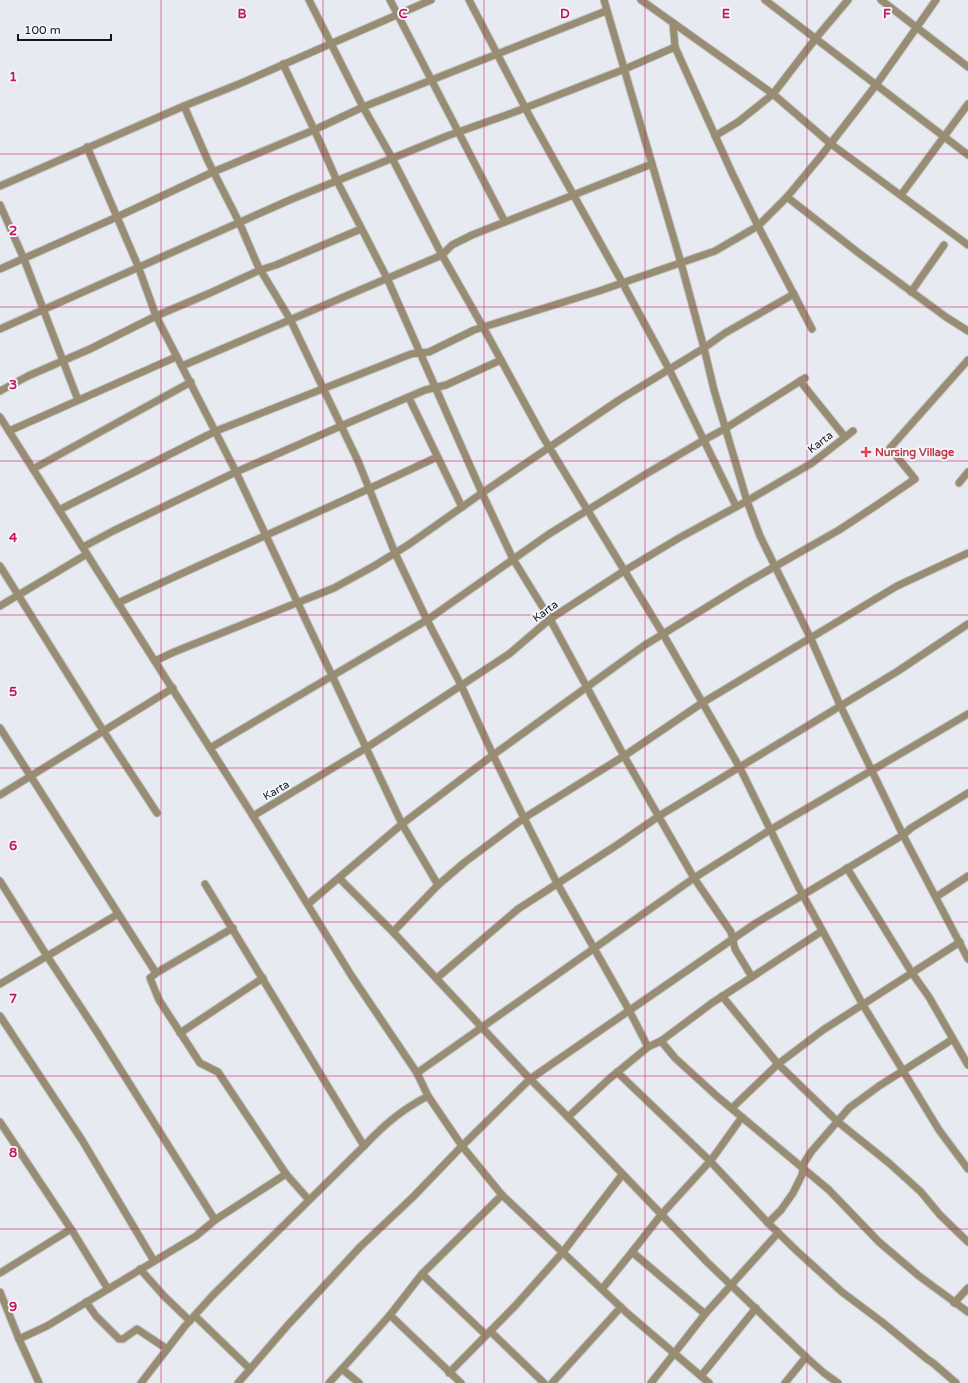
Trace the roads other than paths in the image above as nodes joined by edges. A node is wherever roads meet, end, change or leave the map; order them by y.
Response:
1 (309, 0) edge
2 (390, 0) edge
3 (431, 0) edge
4 (468, 0) edge
5 (604, 0) edge
6 (641, 0) edge
7 (765, 0) edge
8 (848, 0) edge
9 (881, 0) edge
10 (936, 0) edge
11 (606, 11) junction
12 (396, 14) junction
13 (672, 23) junction
14 (916, 28) junction
15 (816, 38) junction
16 (331, 44) junction
17 (674, 47) junction
18 (497, 54) junction
19 (283, 64) junction
20 (968, 67) edge
21 (625, 69) junction
22 (432, 81) junction
23 (876, 85) junction
24 (773, 94) junction
25 (968, 104) edge
26 (184, 106) junction
27 (363, 107) junction
28 (525, 107) junction
29 (314, 130) junction
30 (458, 131) junction
31 (715, 136) junction
32 (943, 137) junction
33 (831, 144) junction
34 (87, 147) junction
35 (968, 155) edge
36 (392, 158) junction
37 (652, 164) junction
38 (213, 172) junction
39 (337, 182) junction
40 (0, 186) edge
41 (573, 195) junction
42 (901, 195) junction
43 (787, 197) junction
44 (0, 205) edge
45 (117, 217) junction
46 (239, 222) junction
47 (504, 222) junction
48 (758, 226) junction
49 (361, 229) junction
50 (944, 245) dead end
51 (968, 245) edge
52 (442, 255) junction
53 (24, 259) junction
54 (681, 263) junction
55 (138, 266) junction
56 (0, 269) edge
57 (260, 270) junction
58 (387, 278) junction
59 (622, 282) junction
60 (911, 292) junction
61 (794, 294) junction
62 (43, 309) junction
63 (156, 316) junction
64 (290, 319) junction
65 (483, 327) junction
66 (0, 329) edge
67 (812, 329) dead end
68 (968, 331) edge
69 (704, 348) junction
70 (419, 354) junction
71 (176, 357) junction
72 (62, 360) junction
73 (501, 360) junction
74 (968, 360) edge
75 (182, 366) junction
76 (669, 369) junction
77 (191, 382) junction
78 (324, 388) junction
79 (436, 388) junction
80 (0, 391) edge
81 (409, 398) junction
82 (78, 400) junction
83 (1, 419) edge
84 (341, 426) junction
85 (726, 428) junction
86 (9, 431) junction
87 (216, 431) junction
88 (854, 432) dead end
89 (845, 437) junction
90 (704, 440) junction
91 (550, 448) junction
92 (437, 457) junction
93 (33, 470) junction
94 (236, 472) junction
95 (968, 472) edge
96 (959, 483) dead end
97 (370, 489) junction
98 (482, 493) junction
99 (747, 501) junction
100 (736, 506) junction
101 (462, 507) junction
102 (59, 510) junction
103 (588, 510) junction
104 (265, 536) junction
105 (85, 550) junction
106 (395, 553) junction
107 (968, 553) edge
108 (513, 559) junction
109 (0, 566) edge
110 (775, 567) junction
111 (624, 571) junction
112 (18, 595) junction
113 (118, 603) junction
114 (297, 603) junction
115 (0, 606) edge
116 (550, 619) junction
117 (427, 620) junction
118 (968, 624) edge
119 (663, 634) junction
120 (811, 639) junction
121 (155, 661) junction
122 (333, 676) junction
123 (461, 685) junction
124 (173, 688) junction
125 (586, 688) junction
126 (702, 703) junction
127 (840, 706) junction
128 (968, 714) edge
129 (0, 728) edge
130 (104, 732) junction
131 (210, 748) junction
132 (366, 748) junction
133 (493, 755) junction
134 (624, 756) junction
135 (740, 768) junction
136 (872, 770) junction
137 (31, 777) junction
138 (968, 793) edge
139 (0, 796) edge
140 (157, 813) dead end
141 (253, 816) junction
142 (659, 816) junction
143 (524, 818) junction
144 (402, 824) junction
145 (770, 830) junction
146 (903, 835) junction
147 (846, 868) junction
148 (968, 876) edge
149 (339, 878) junction
150 (694, 878) junction
151 (0, 881) edge
152 (557, 883) junction
153 (205, 884) dead end
154 (438, 886) junction
155 (802, 895) junction
156 (936, 897) junction
157 (308, 904) junction
158 (118, 914) junction
159 (233, 928) junction
160 (822, 931) junction
161 (393, 932) junction
162 (732, 940) junction
163 (960, 942) junction
164 (593, 949) junction
165 (47, 956) junction
166 (968, 959) edge
167 (156, 973) junction
168 (912, 973) junction
169 (752, 977) junction
170 (263, 978) junction
171 (437, 978) junction
172 (0, 984) edge
173 (722, 996) junction
174 (863, 1005) junction
175 (629, 1010) junction
176 (0, 1016) edge
177 (483, 1028) junction
178 (180, 1033) junction
179 (953, 1039) junction
180 (662, 1041) junction
181 (648, 1047) junction
182 (778, 1064) junction
183 (968, 1065) edge
184 (903, 1071) junction
185 (617, 1072) junction
186 (417, 1073) junction
187 (530, 1079) junction
188 (428, 1096) junction
189 (732, 1108) junction
190 (568, 1117) junction
191 (742, 1117) junction
192 (0, 1122) edge
193 (838, 1122) junction
194 (364, 1146) junction
195 (462, 1146) junction
196 (710, 1161) junction
197 (803, 1168) junction
198 (968, 1168) edge
199 (286, 1174) junction
200 (622, 1174) junction
201 (502, 1195) junction
202 (309, 1200) junction
203 (661, 1215) junction
204 (215, 1220) junction
205 (768, 1223) junction
206 (71, 1229) junction
207 (778, 1233) junction
208 (968, 1242) edge
209 (563, 1252) junction
210 (632, 1252) junction
211 (154, 1261) junction
212 (140, 1269) junction
213 (0, 1273) edge
214 (422, 1274) junction
215 (731, 1286) junction
216 (968, 1288) edge
217 (108, 1289) junction
218 (602, 1290) junction
219 (0, 1292) edge
220 (86, 1302) junction
221 (954, 1303) junction
222 (620, 1307) junction
223 (756, 1308) junction
224 (968, 1312) edge
225 (706, 1314) junction
226 (390, 1315) junction
227 (192, 1319) junction
228 (488, 1333) junction
229 (19, 1340) junction
230 (167, 1349) junction
231 (674, 1353) junction
232 (806, 1357) junction
233 (250, 1369) junction
234 (342, 1369) junction
235 (449, 1373) junction
236 (701, 1376) junction
237 (554, 1382) edge
238 (39, 1383) edge
239 (142, 1383) edge
240 (238, 1383) edge
241 (329, 1383) edge
242 (359, 1383) edge
243 (461, 1383) edge
244 (544, 1383) edge
245 (651, 1383) edge
246 (709, 1383) edge
247 (785, 1383) edge
248 (838, 1383) edge
249 (956, 1383) edge

1 - 16 street
2 - 12 street
3 - 12 street
4 - 18 street
5 - 11 street
6 - 13 street
7 - 15 street
8 - 15 street
9 - 14 street
10 - 14 street
11 - 18 street
11 - 21 street
12 - 16 street
12 - 22 street
13 - 17 street
13 - 24 street
14 - 20 street
14 - 23 street
15 - 23 street
15 - 24 street
16 - 19 street
16 - 27 street
17 - 21 street
17 - 31 street
18 - 22 street
18 - 28 street
19 - 26 street
19 - 29 street
21 - 28 street
21 - 37 street
22 - 27 street
22 - 30 street
23 - 32 street
23 - 33 street
24 - 31 street
24 - 33 street
25 - 32 street
26 - 34 street
26 - 38 street
27 - 29 street
27 - 36 street
28 - 30 street
28 - 41 street
29 - 38 street
29 - 39 street
30 - 36 street
30 - 47 street
31 - 48 street
32 - 35 street
32 - 42 street
33 - 42 street
33 - 43 street
34 - 40 street
34 - 45 street
36 - 39 street
36 - 52 street
37 - 41 street
37 - 54 street
38 - 45 street
38 - 46 street
39 - 46 street
39 - 49 street
41 - 47 street
41 - 59 street
42 - 51 street
43 - 48 street
43 - 60 street
44 - 53 street
45 - 53 street
45 - 55 street
46 - 55 street
46 - 57 street
47 - 52 street
48 - 54 street
48 - 61 street
49 - 57 street
49 - 58 street
50 - 60 street
52 - 58 street
52 - 65 street
53 - 56 street
53 - 62 street
54 - 59 street
54 - 69 street
55 - 62 street
55 - 63 street
57 - 63 street
57 - 64 street
58 - 64 street
58 - 70 street
59 - 65 street
59 - 76 street
60 - 68 street
61 - 67 street
61 - 69 street
62 - 66 street
62 - 72 street
63 - 71 street
63 - 72 street
64 - 75 street
64 - 78 street
65 - 70 street
65 - 73 street
69 - 76 street
69 - 85 street
70 - 78 street
70 - 79 street
71 - 75 street
71 - 82 street
72 - 80 street
72 - 82 street
73 - 79 street
73 - 91 street
74 - 110 street
75 - 77 street
76 - 90 street
76 - 91 street
77 - 87 street
77 - 93 street
78 - 84 street
78 - 87 street
79 - 81 street
79 - 98 street
81 - 84 street
81 - 92 street
82 - 86 street
83 - 86 street
84 - 94 street
84 - 97 street
85 - 89 street
85 - 90 street
85 - 99 street
86 - 93 street
87 - 94 street
87 - 102 street
88 - 89 street, Karta
89 - 99 street, Karta
90 - 100 street
90 - 103 street
91 - 98 street
91 - 103 street
92 - 97 street
92 - 101 street
93 - 102 street
94 - 104 street
94 - 105 street
95 - 96 street
97 - 104 street
97 - 106 street
98 - 101 street
98 - 108 street
99 - 100 street, Karta
99 - 110 street
100 - 111 street, Karta
101 - 106 street
102 - 105 street
103 - 108 street
103 - 111 street
104 - 113 street
104 - 114 street
105 - 112 street
105 - 113 street
106 - 114 street
106 - 117 street
107 - 120 street
108 - 116 street
108 - 117 street
109 - 112 street
110 - 119 street
110 - 120 street
111 - 116 street, Karta
111 - 119 street
112 - 115 street
112 - 130 street
113 - 121 street
114 - 121 street
114 - 122 street
116 - 123 street, Karta
116 - 125 street
117 - 122 street
117 - 123 street
118 - 127 street
119 - 125 street
119 - 126 street
120 - 126 street
120 - 127 street
121 - 124 street
122 - 131 street
122 - 132 street
123 - 132 street, Karta
123 - 133 street
124 - 130 street
124 - 131 street
125 - 133 street
125 - 134 street
126 - 134 street
126 - 135 street
127 - 135 street
127 - 136 street
128 - 136 street
129 - 137 street
130 - 137 street
130 - 140 street
131 - 141 street
132 - 141 street, Karta
132 - 144 street
133 - 143 street
133 - 144 street
134 - 142 street
134 - 143 street
135 - 142 street
135 - 145 street
136 - 145 street
136 - 146 street
137 - 139 street
137 - 158 street
138 - 146 street
141 - 157 street
142 - 150 street
142 - 152 street
143 - 152 street
143 - 154 street
144 - 149 street
144 - 154 street
145 - 150 street
145 - 155 street
146 - 147 street
146 - 156 street
147 - 155 street
147 - 168 street
148 - 156 street
149 - 157 street
149 - 161 street
150 - 162 street
150 - 164 street
151 - 165 street
152 - 164 street
152 - 171 street
153 - 159 street
154 - 161 street
155 - 160 street
155 - 162 street
156 - 163 street
157 - 186 street
158 - 165 street
158 - 167 street
159 - 167 street
159 - 170 street
160 - 169 street
160 - 174 street
161 - 171 street
162 - 169 street
162 - 175 street
163 - 166 street
163 - 168 street
164 - 175 street
164 - 177 street
165 - 172 street
165 - 204 street
167 - 178 street
168 - 174 street
168 - 179 street
169 - 173 street
170 - 178 street
170 - 194 street
171 - 177 street
173 - 180 street
173 - 182 street
174 - 182 street
174 - 184 street
175 - 181 street
175 - 187 street
176 - 211 street
177 - 186 street
177 - 187 street
178 - 199 street
179 - 183 street
179 - 184 street
180 - 181 street
180 - 189 street
181 - 185 street
182 - 189 street
182 - 193 street
184 - 193 street
184 - 198 street
185 - 190 street
185 - 196 street
186 - 188 street
187 - 190 street
187 - 195 street
188 - 194 street
188 - 195 street
189 - 191 street
190 - 200 street
191 - 196 street
191 - 197 street
192 - 206 street
193 - 197 street
193 - 208 street
194 - 202 street
195 - 201 street
195 - 233 street
196 - 203 street
196 - 205 street
197 - 205 street
197 - 221 street
199 - 202 street
199 - 204 street
200 - 203 street
200 - 209 street
201 - 209 street
201 - 214 street
202 - 227 street
203 - 210 street
203 - 215 street
204 - 211 street
205 - 207 street
206 - 213 street
206 - 217 street
207 - 215 street
207 - 249 street
209 - 218 street
209 - 228 street
210 - 218 street
210 - 225 street
211 - 212 street
212 - 217 street
212 - 227 street
214 - 226 street
214 - 228 street
215 - 223 street
215 - 225 street
216 - 221 street
217 - 220 street
218 - 222 street
219 - 229 street
220 - 229 street
220 - 230 street
221 - 224 street
222 - 231 street
222 - 237 street
223 - 232 street
223 - 236 street
225 - 231 street
226 - 234 street
226 - 235 street
227 - 230 street
227 - 233 street
228 - 235 street
228 - 244 street
229 - 238 street
230 - 239 street
231 - 236 street
231 - 245 street
232 - 247 street
232 - 248 street
233 - 240 street
234 - 241 street
234 - 242 street
235 - 243 street
236 - 246 street

